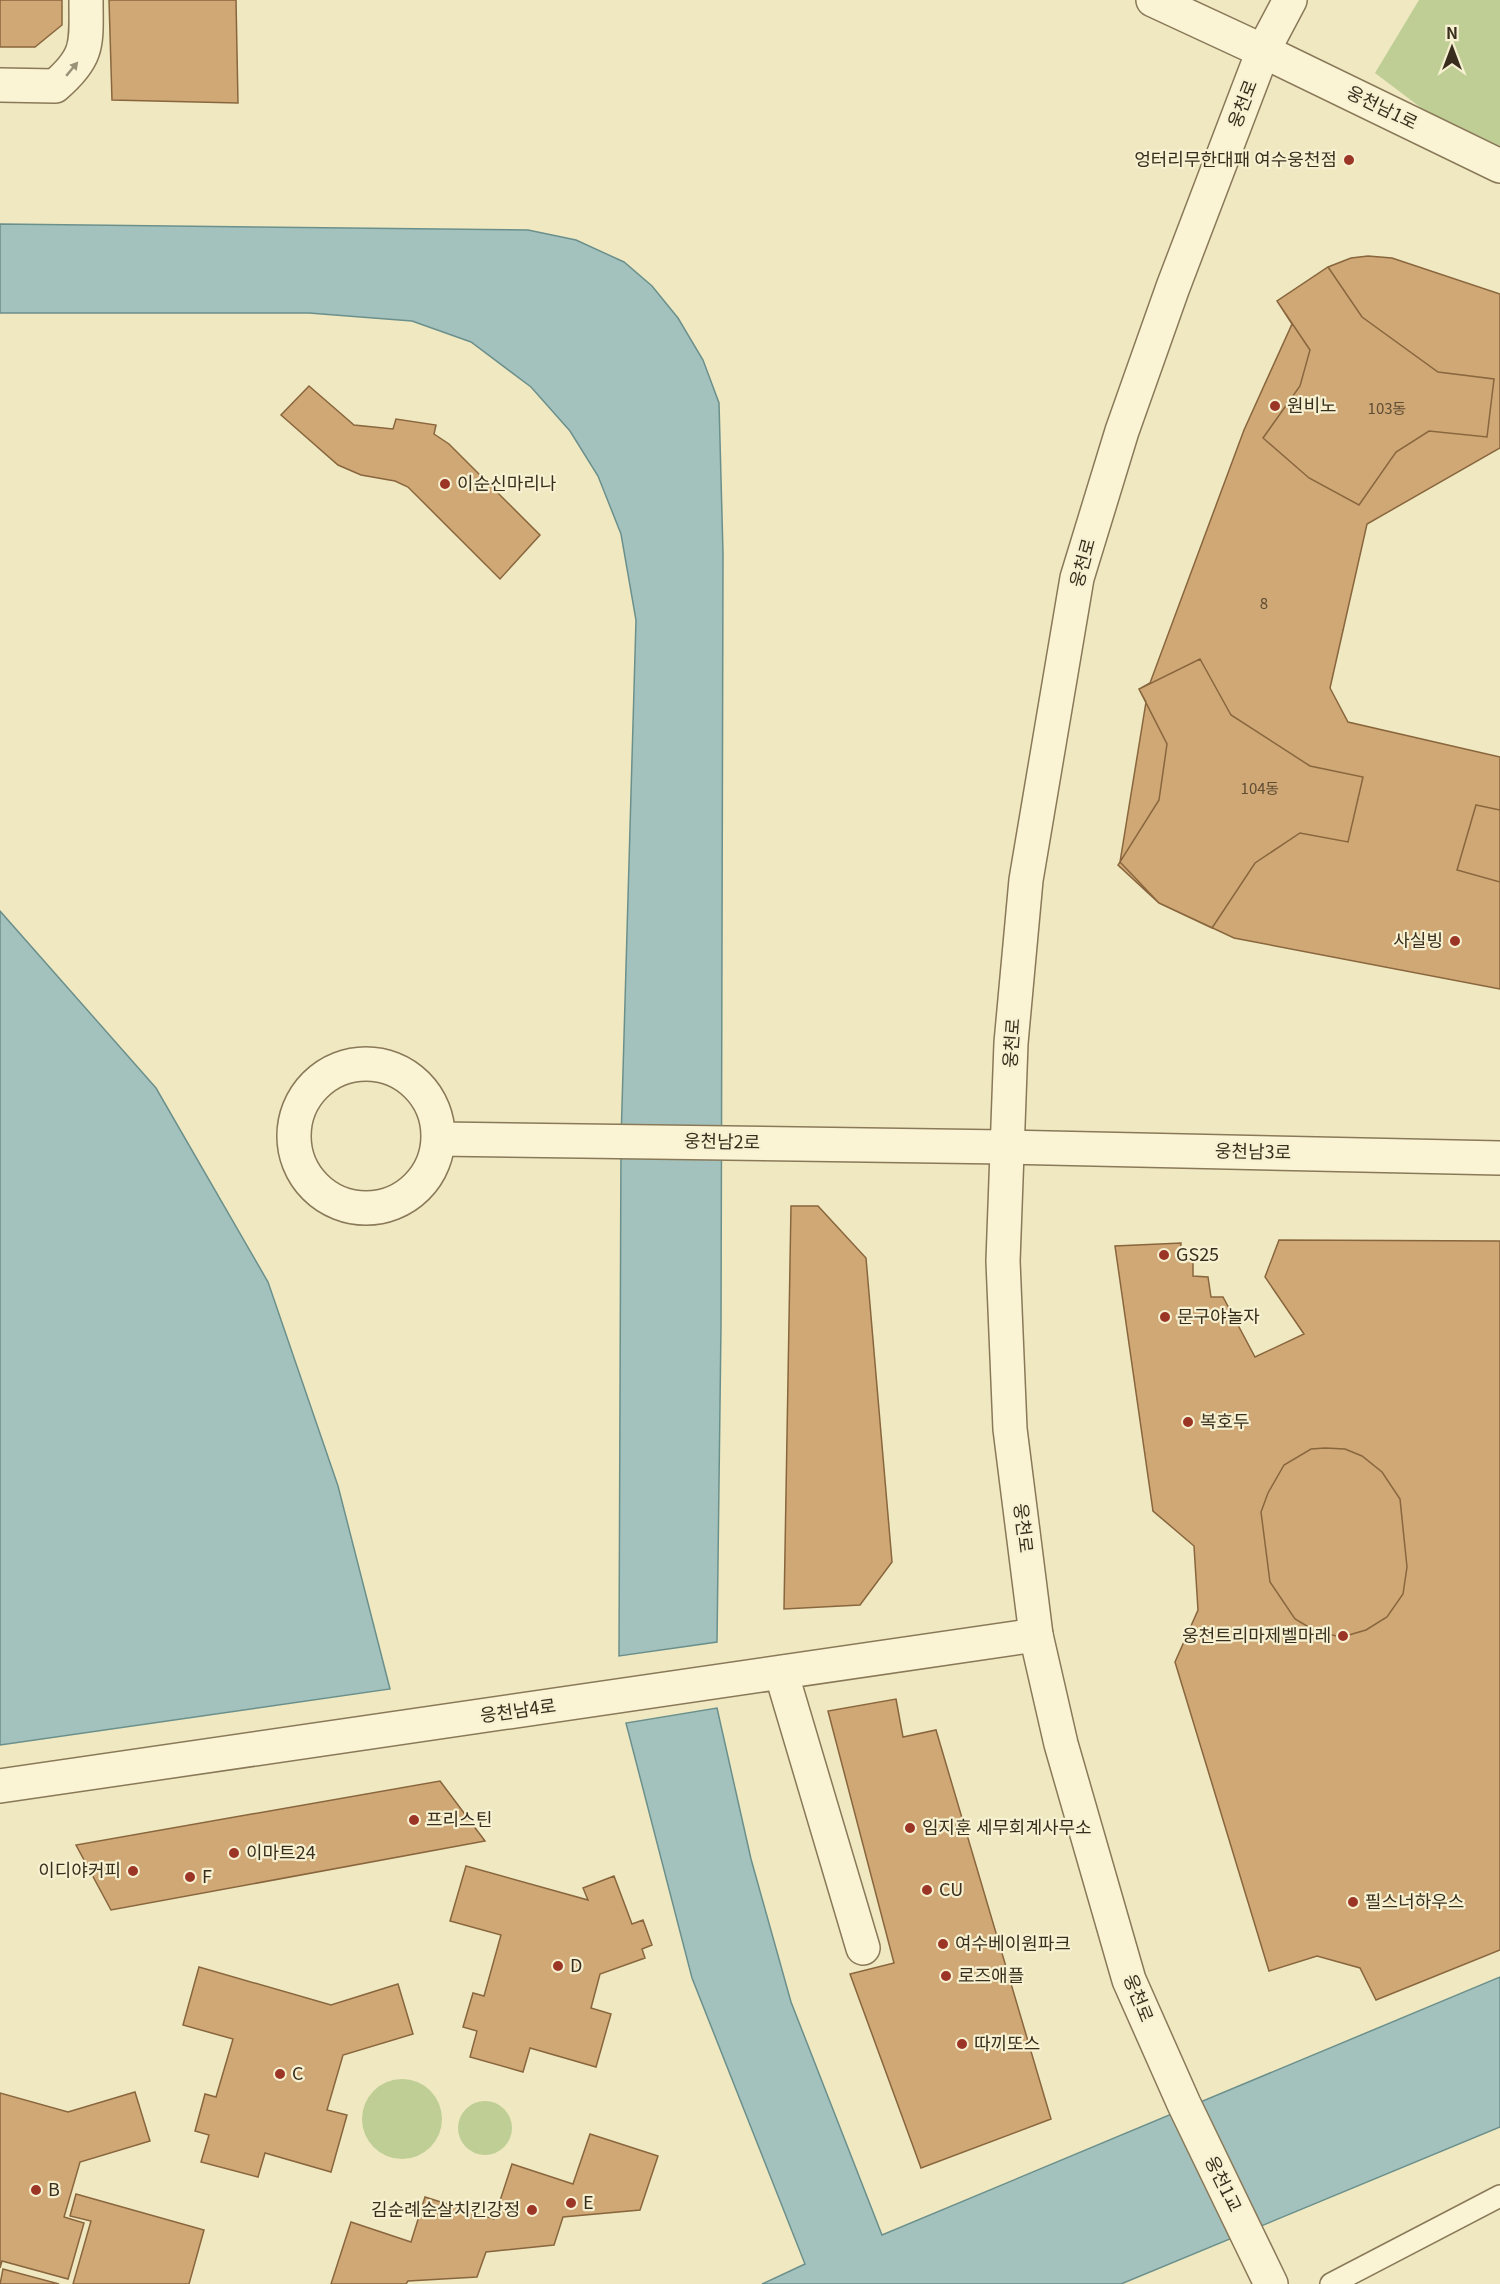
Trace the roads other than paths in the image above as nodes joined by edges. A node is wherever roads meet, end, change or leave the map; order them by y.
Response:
1 (86, 0) edge
2 (1153, 0) edge
3 (1290, 0) edge
4 (1263, 51) junction
5 (0, 85) edge
6 (1500, 166) edge
7 (439, 1138) junction
8 (1005, 1147) junction
9 (1500, 1158) edge
10 (1036, 1635) junction
11 (781, 1672) junction
12 (0, 1786) edge
13 (863, 1948) dead end
14 (1184, 2104) joint
15 (1500, 2196) edge
16 (1266, 2274) edge
17 (1331, 2284) edge

5 -> 1 street
2 - 4 street, 웅천남1로
3 - 4 street, 웅천로
4 - 6 street, 웅천남1로
4 - 8 street, 웅천로
7 - 7 street
7 - 8 street, 웅천남2로
8 - 9 street, 웅천남3로
8 - 10 street, 웅천로
10 - 11 street, 웅천남4로
10 - 14 street, 웅천로
11 - 12 street, 웅천남4로
11 - 13 street
14 - 16 street, 웅천1교
15 - 17 lane

